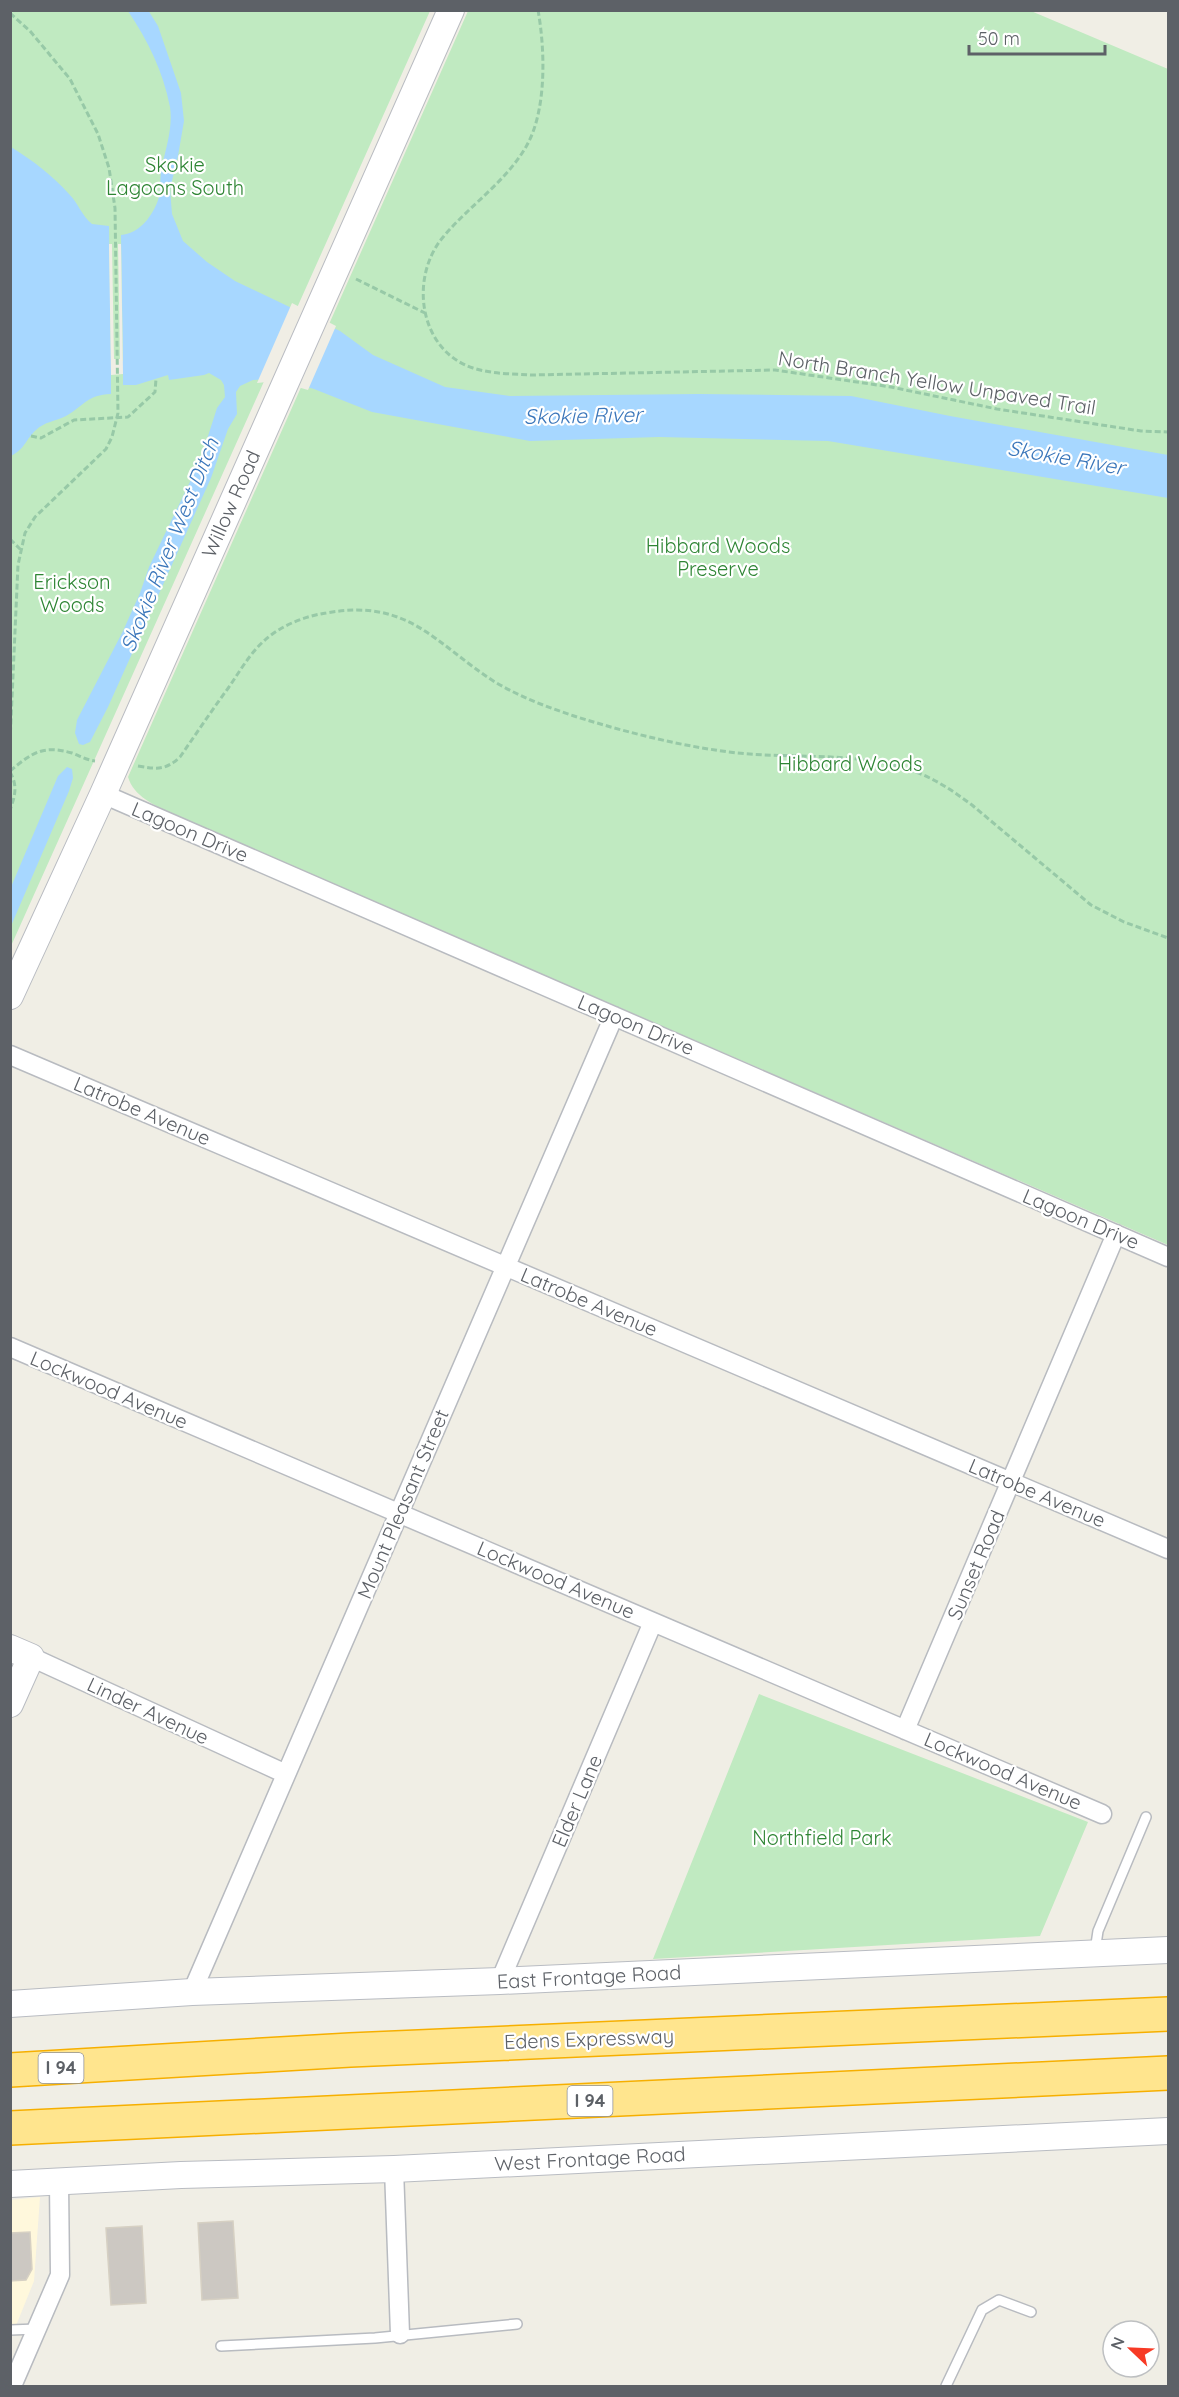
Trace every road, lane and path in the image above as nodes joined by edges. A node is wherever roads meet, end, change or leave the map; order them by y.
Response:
1 (451, 10) edge
2 (538, 10) edge
3 (10, 13) edge
4 (354, 278) dead end
5 (426, 314) junction
6 (156, 379) dead end
7 (117, 419) junction
8 (1168, 432) edge
9 (31, 436) dead end
10 (10, 539) edge
11 (20, 549) junction
12 (10, 742) edge
13 (89, 760) dead end
14 (133, 765) dead end
15 (10, 772) edge
16 (103, 794) junction
17 (10, 810) edge
18 (1168, 938) edge
19 (10, 996) edge
20 (614, 1016) junction
21 (10, 1055) edge
22 (1116, 1234) junction
23 (1168, 1257) edge
24 (506, 1266) junction
25 (10, 1347) edge
26 (1011, 1482) junction
27 (399, 1513) junction
28 (1168, 1549) edge
29 (653, 1622) junction
30 (21, 1653) edge
31 (10, 1704) edge
32 (905, 1730) junction
33 (286, 1774) junction
34 (1102, 1814) dead end
35 (1146, 1817) dead end
36 (1168, 1950) edge
37 (1095, 1953) junction
38 (501, 1981) junction
39 (192, 1992) junction
40 (10, 2004) edge
41 (1168, 2014) edge
42 (10, 2053) edge
43 (111, 2066) junction
44 (10, 2070) edge
45 (1168, 2073) edge
46 (10, 2128) edge
47 (1168, 2131) edge
48 (394, 2169) junction
49 (59, 2182) junction
50 (10, 2184) edge
51 (1031, 2312) dead end
52 (517, 2324) dead end
53 (37, 2329) junction
54 (10, 2330) edge
55 (400, 2334) junction
56 (221, 2346) dead end
57 (12, 2386) edge
58 (946, 2386) edge

1 - 16 street, Willow Road
2 - 5 path, North Branch Yellow Unpaved Trail
3 - 7 path
4 - 5 path
5 - 8 path, North Branch Yellow Unpaved Trail
6 - 7 path
7 - 9 path
7 - 11 path
10 - 11 path
11 - 12 path
13 - 15 path
14 - 18 path
15 - 17 path
16 - 19 street, Willow Road
16 - 20 street, Lagoon Drive
20 - 22 street, Lagoon Drive
20 - 24 street, Mount Pleasant Street
21 - 24 street, Latrobe Avenue
22 - 23 street, Lagoon Drive
22 - 26 street, Sunset Road
24 - 26 street, Latrobe Avenue
24 - 27 street, Mount Pleasant Street
25 - 27 street, Lockwood Avenue
26 - 28 street, Latrobe Avenue
26 - 32 street, Sunset Road
27 - 29 street, Lockwood Avenue
27 - 33 street, Mount Pleasant Street
29 - 32 street, Lockwood Avenue
29 - 38 street, Elder Lane
30 - 31 street
30 - 33 street, Linder Avenue
32 - 34 street, Lockwood Avenue
33 - 39 street, Mount Pleasant Street
35 - 37 lane
36 - 37 street, East Frontage Road
37 - 38 street, East Frontage Road
38 - 39 street, East Frontage Road
39 - 40 street, East Frontage Road
41 - 43 highway, Edens Expressway / I 94
42 - 43 highway
43 - 44 highway, Edens Expressway / I 94
45 - 46 highway, I 94
47 - 48 street, West Frontage Road
48 - 49 street, West Frontage Road
48 - 55 street
49 - 50 street, West Frontage Road
49 - 53 street
51 - 58 lane
52 - 55 lane
53 - 54 lane
53 - 57 street
55 - 56 lane

